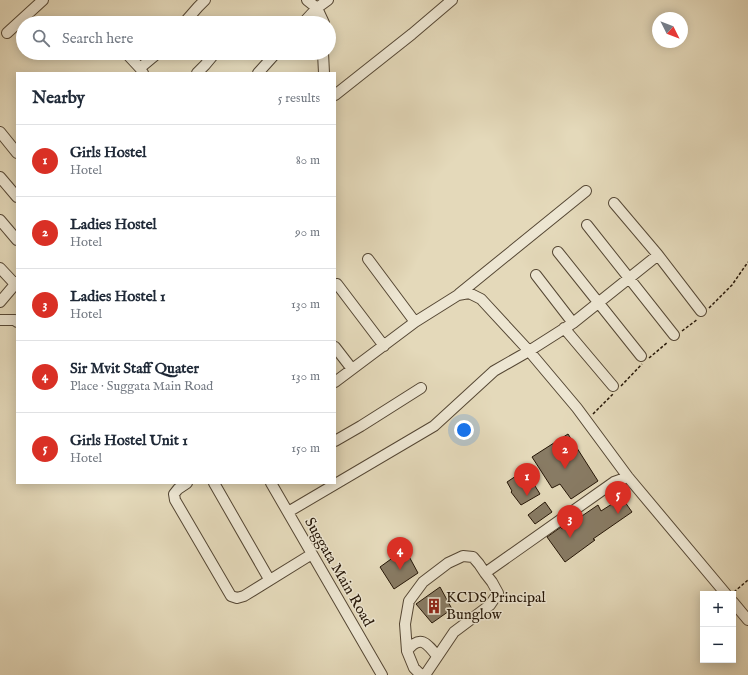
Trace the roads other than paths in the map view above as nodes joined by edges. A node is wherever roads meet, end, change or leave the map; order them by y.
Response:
1 (42, 0) edge
2 (206, 0) edge
3 (307, 0) edge
4 (328, 0) edge
5 (452, 0) edge
6 (317, 8) junction
7 (25, 16) edge
8 (190, 16) edge
9 (310, 16) edge
10 (321, 16) edge
11 (16, 25) edge
12 (7, 33) dead end
13 (132, 60) edge
14 (151, 60) edge
15 (209, 60) edge
16 (270, 60) edge
17 (323, 60) edge
18 (141, 71) edge
19 (198, 72) edge
20 (259, 72) edge
21 (324, 72) edge
22 (336, 94) edge
23 (0, 132) edge
24 (16, 152) edge
25 (0, 176) edge
26 (586, 191) dead end
27 (16, 196) edge
28 (614, 203) dead end
29 (0, 220) edge
30 (586, 225) dead end
31 (16, 239) edge
32 (558, 252) dead end
33 (658, 255) junction
34 (368, 259) dead end
35 (0, 268) edge
36 (536, 275) dead end
37 (628, 278) junction
38 (16, 283) edge
39 (337, 284) dead end
40 (458, 295) junction
41 (0, 302) edge
42 (598, 302) junction
43 (701, 311) dead end
44 (0, 320) edge
45 (16, 321) edge
46 (416, 322) junction
47 (573, 323) junction
48 (564, 328) junction
49 (674, 335) dead end
50 (384, 346) junction
51 (336, 348) edge
52 (529, 351) junction
53 (641, 356) dead end
54 (352, 369) junction
55 (336, 381) edge
56 (613, 386) dead end
57 (421, 388) dead end
58 (336, 440) edge
59 (628, 477) junction
60 (186, 484) edge
61 (215, 484) edge
62 (336, 484) edge
63 (336, 484) edge
64 (275, 485) edge
65 (288, 512) junction
66 (312, 554) junction
67 (485, 573) junction
68 (269, 579) junction
69 (723, 591) edge
70 (736, 606) edge
71 (748, 620) edge
72 (407, 651) junction
73 (437, 656) junction
74 (382, 675) edge
75 (421, 675) edge
76 (425, 675) edge

1 - 7 street
2 - 8 street
3 - 6 street
4 - 6 street
5 - 22 street
6 - 9 street
6 - 10 street
11 - 12 street
13 - 18 street
14 - 18 street
15 - 19 street
16 - 20 street
17 - 21 street
23 - 24 street
25 - 27 street
26 - 40 street
28 - 33 street
29 - 31 street
30 - 37 street
32 - 42 street
33 - 37 street
33 - 43 street
34 - 46 street
35 - 38 street
36 - 47 street
37 - 42 street
37 - 49 street
38 - 41 street
39 - 50 street
40 - 46 street
40 - 52 street
42 - 47 street
42 - 53 street
44 - 45 street
46 - 50 street
47 - 48 street
48 - 52 street
48 - 56 street
50 - 54 street
51 - 54 street
52 - 59 street
52 - 63 street
54 - 55 street
57 - 58 street
59 - 67 street
59 - 69 street
60 - 68 street
61 - 68 street
62 - 65 street
64 - 65 street, Suggata Main Road
65 - 66 street, Suggata Main Road
66 - 68 street
66 - 74 street, Suggata Main Road
67 - 72 street
67 - 73 street
70 - 71 street
72 - 73 street
72 - 75 street
73 - 76 street

